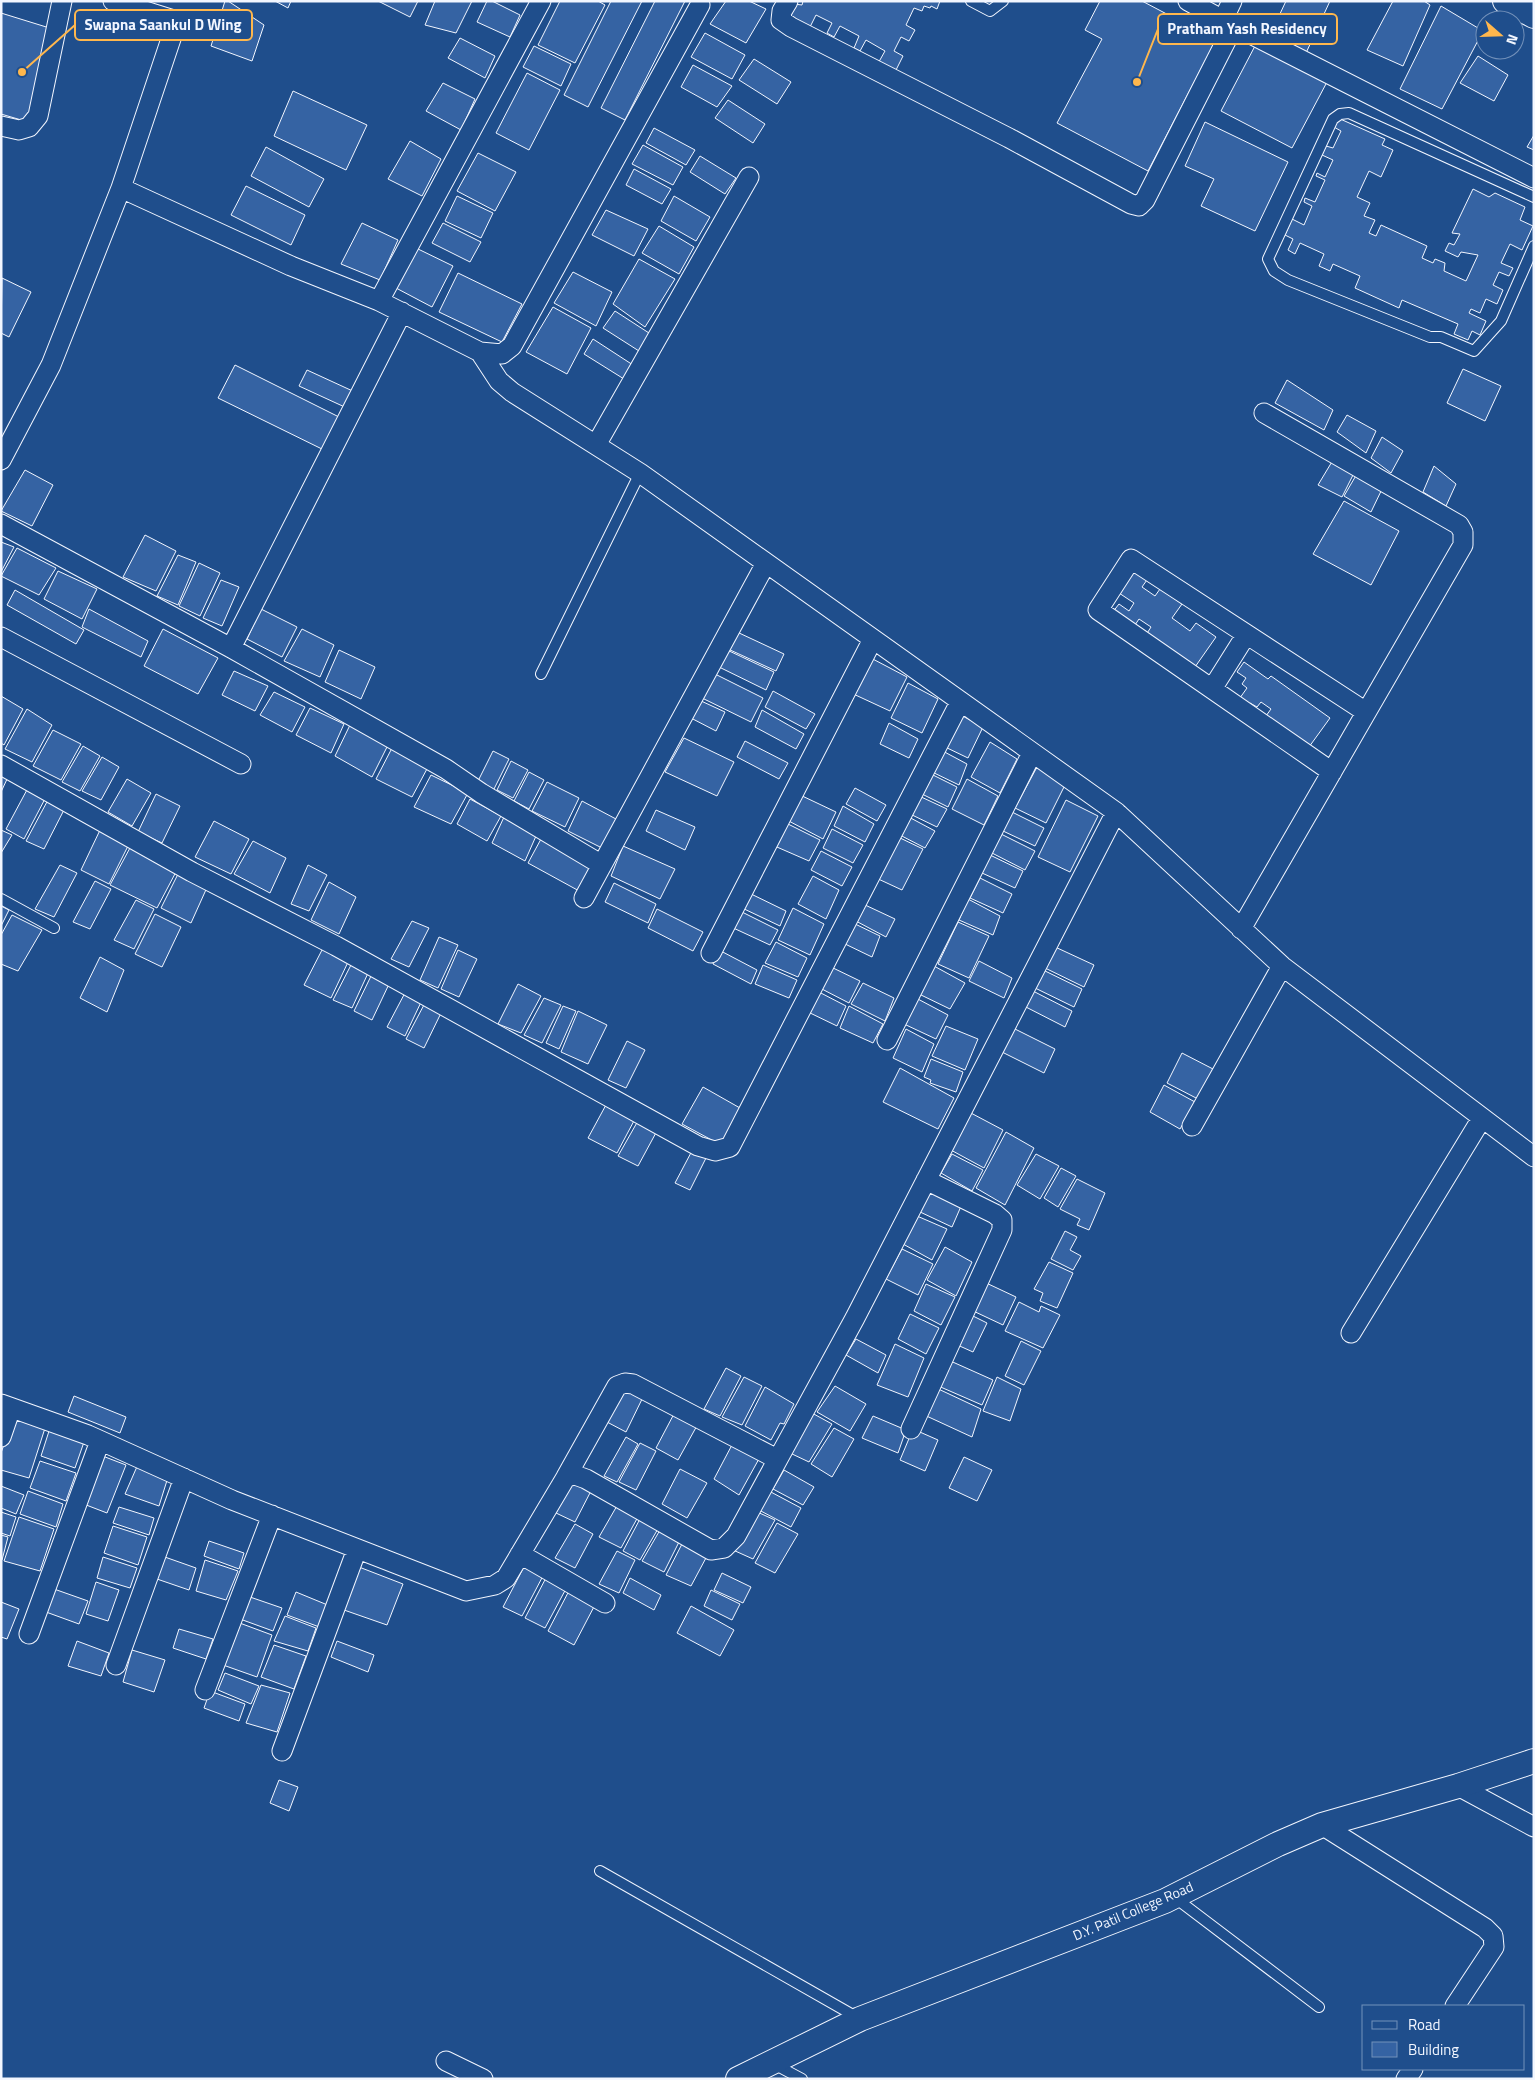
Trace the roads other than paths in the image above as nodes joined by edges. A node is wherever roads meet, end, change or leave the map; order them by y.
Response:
1 (62, 1) edge
2 (113, 1) edge
3 (541, 1) edge
4 (788, 1) edge
5 (971, 1) edge
6 (1003, 1) edge
7 (1188, 1) edge
8 (1232, 1) edge
9 (700, 5) dead end
10 (1223, 20) junction
11 (1, 126) edge
12 (749, 177) dead end
13 (1534, 178) edge
14 (121, 188) junction
15 (1534, 197) edge
16 (1534, 246) edge
17 (379, 301) junction
18 (402, 312) junction
19 (480, 352) junction
20 (1264, 413) dead end
21 (596, 445) junction
22 (1, 460) edge
23 (640, 473) junction
24 (1, 524) edge
25 (766, 563) junction
26 (1246, 634) junction
27 (1, 637) edge
28 (873, 639) junction
29 (231, 648) junction
30 (541, 674) dead end
31 (1212, 689) junction
32 (960, 702) junction
33 (1366, 712) junction
34 (1032, 753) junction
35 (241, 764) dead end
36 (1, 765) edge
37 (1332, 772) junction
38 (1116, 812) junction
39 (602, 865) junction
40 (584, 898) dead end
41 (1, 899) edge
42 (54, 928) dead end
43 (1242, 930) junction
44 (711, 953) dead end
45 (1282, 966) junction
46 (887, 1040) dead end
47 (1482, 1118) junction
48 (1192, 1126) dead end
49 (1534, 1158) edge
50 (926, 1180) junction
51 (1351, 1333) dead end
52 (6, 1406) edge
53 (911, 1429) dead end
54 (1, 1437) edge
55 (100, 1441) junction
56 (777, 1459) junction
57 (566, 1477) junction
58 (184, 1478) junction
59 (272, 1516) junction
60 (357, 1549) junction
61 (520, 1554) junction
62 (605, 1603) dead end
63 (30, 1634) dead end
64 (116, 1665) dead end
65 (205, 1690) dead end
66 (282, 1751) dead end
67 (1534, 1761) edge
68 (1458, 1786) junction
69 (1322, 1825) junction
70 (1534, 1827) edge
71 (600, 1871) dead end
72 (1174, 1896) junction
73 (1456, 2005) edge
74 (1319, 2007) dead end
75 (860, 2019) junction
76 (446, 2061) dead end
77 (771, 2063) junction
78 (484, 2079) edge
79 (738, 2079) edge
80 (802, 2079) edge

1 - 11 street
2 - 14 street
3 - 17 street
4 - 10 street
5 - 6 lane
7 - 10 street
8 - 10 street
9 - 19 street
10 - 13 street
12 - 21 street
14 - 17 street
14 - 22 street
15 - 16 lane
17 - 18 street
18 - 19 street
18 - 29 street
19 - 21 street
20 - 33 street
21 - 23 street
23 - 25 street
23 - 30 lane
24 - 29 street
25 - 28 street
25 - 39 street
26 - 31 street
26 - 31 street
26 - 33 street
27 - 35 street
28 - 32 street
28 - 44 street
29 - 39 street
31 - 37 street
32 - 34 street
32 - 36 street
33 - 37 street
34 - 38 street
34 - 46 street
37 - 43 street
38 - 43 street
38 - 50 street
39 - 40 street
41 - 42 lane
43 - 45 street
45 - 47 street
45 - 48 street
47 - 49 street
47 - 51 street
50 - 53 street
50 - 56 street
52 - 54 street
52 - 55 street
55 - 58 street
55 - 63 street
56 - 57 street
56 - 57 street
57 - 61 street
58 - 59 street
58 - 64 street
59 - 60 street
59 - 65 street
60 - 61 street
60 - 66 street
61 - 62 street
67 - 68 street, D.Y. Patil College Road
68 - 69 street, D.Y. Patil College Road
68 - 70 street
69 - 72 street, D.Y. Patil College Road
69 - 73 street
71 - 75 lane
72 - 74 lane
72 - 75 street, D.Y. Patil College Road
75 - 77 street, D.Y. Patil College Road
76 - 78 street
77 - 79 street, D.Y. Patil College Road
77 - 80 lane

